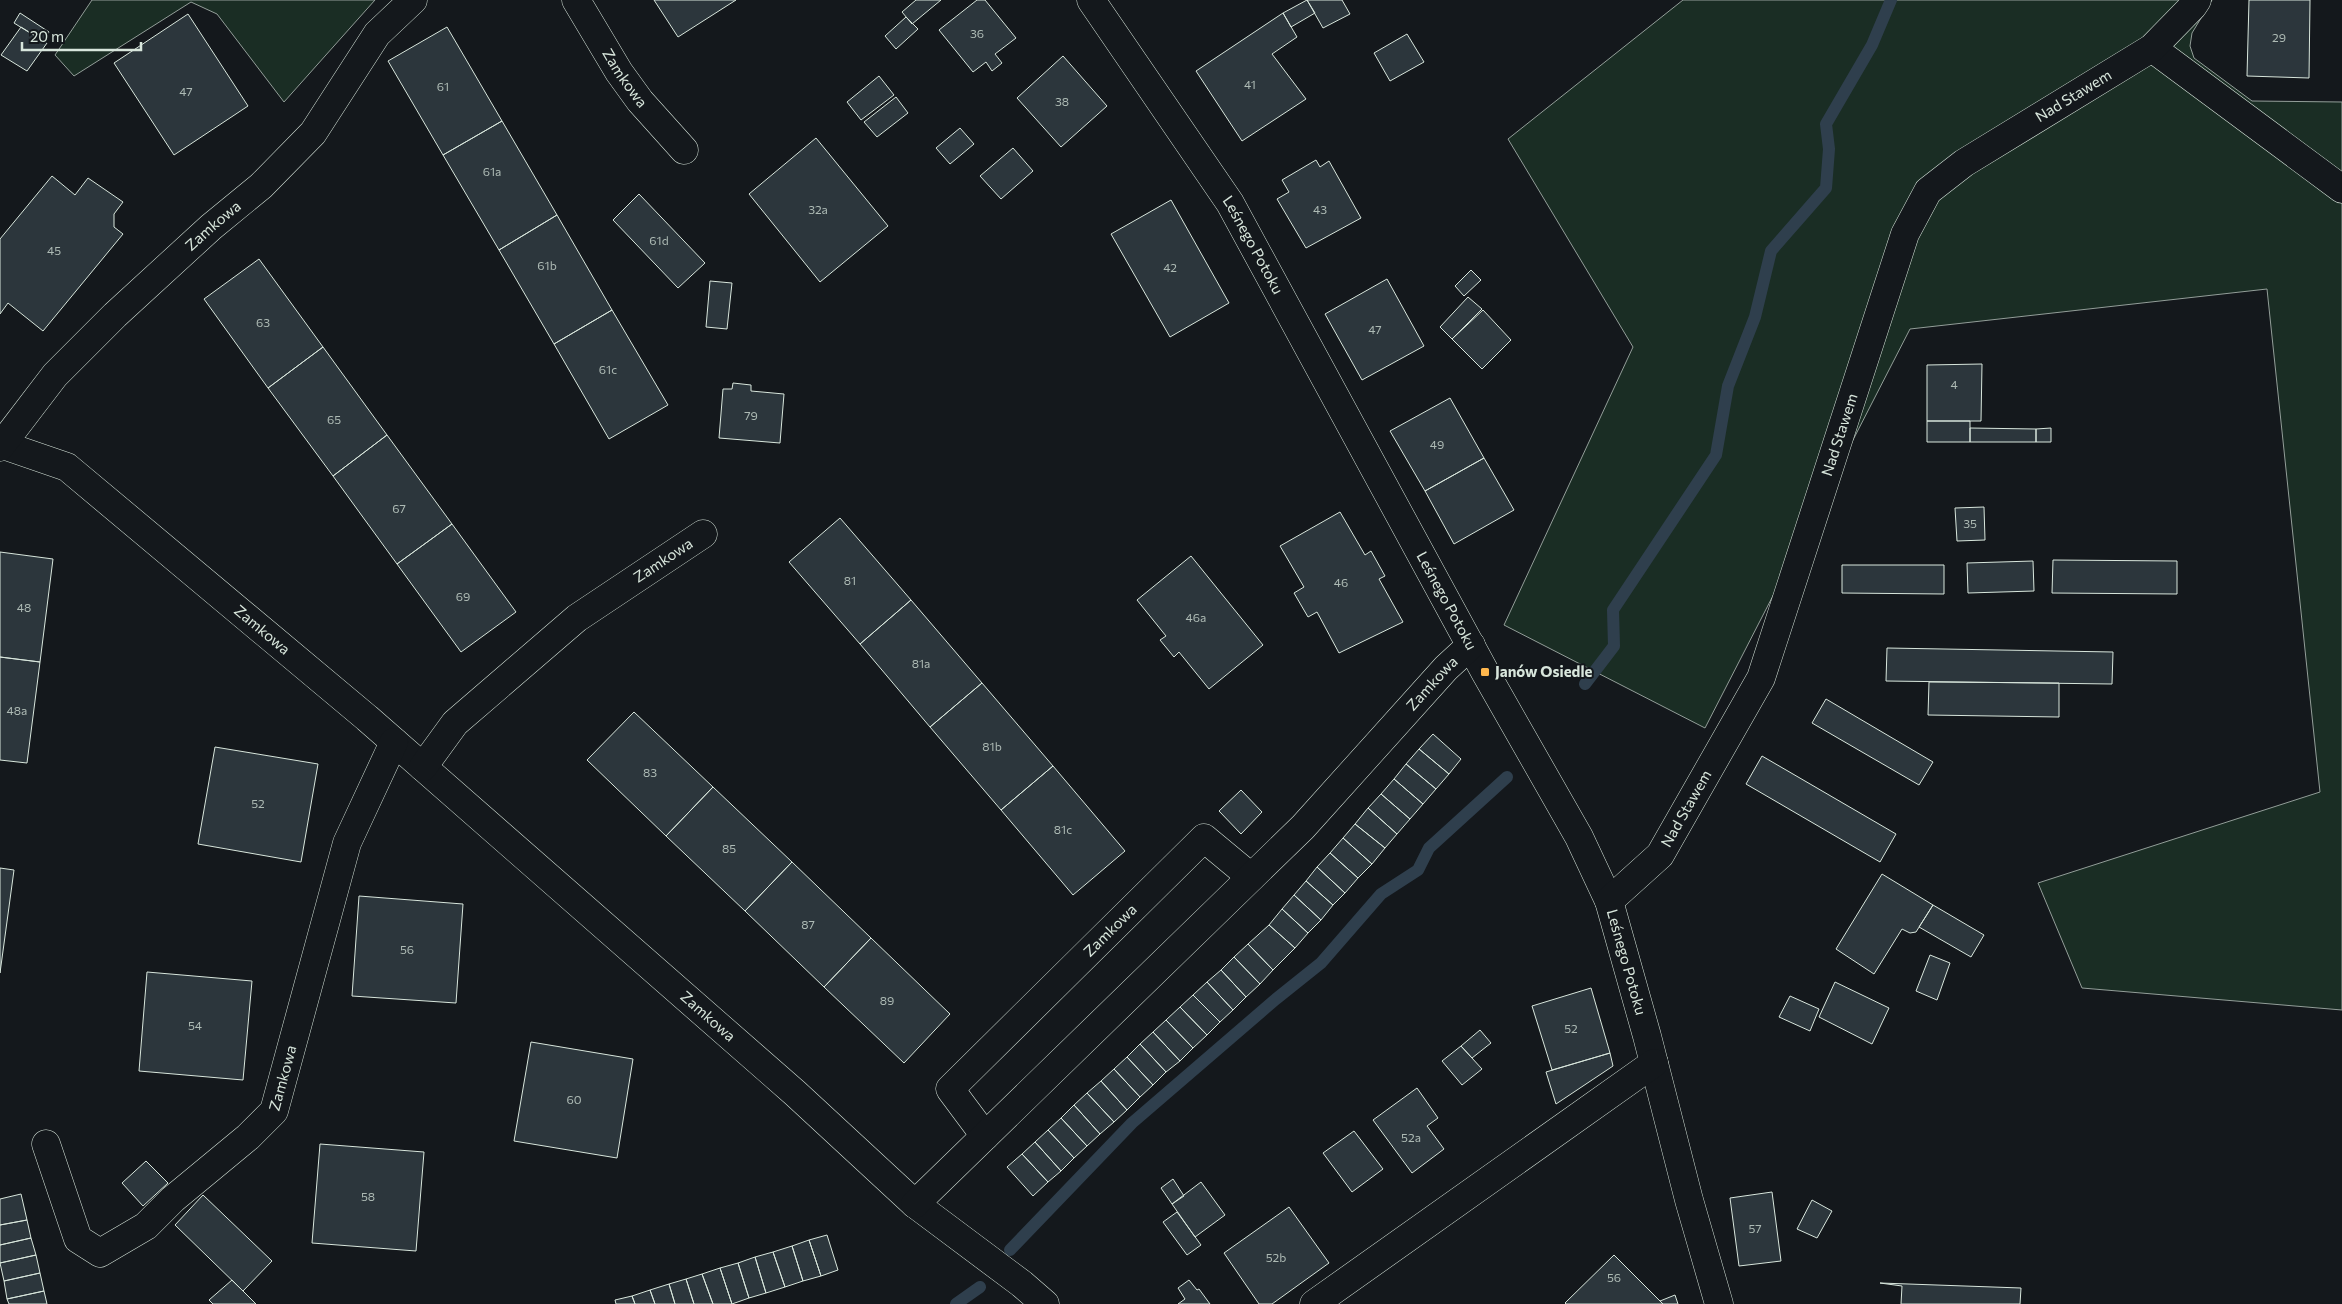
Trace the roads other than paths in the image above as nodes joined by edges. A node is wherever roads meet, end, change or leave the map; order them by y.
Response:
1 (413, 0) edge
2 (576, 0) edge
3 (1092, 0) edge
4 (2197, 0) edge
5 (2152, 48) junction
6 (684, 150) dead end
7 (2342, 189) edge
8 (1, 445) edge
9 (703, 534) dead end
10 (1471, 645) junction
11 (394, 742) junction
12 (423, 768) junction
13 (1251, 877) junction
14 (1609, 900) junction
15 (1654, 1063) junction
16 (985, 1136) junction
17 (46, 1144) dead end
18 (914, 1204) junction
19 (1045, 1304) edge
20 (1314, 1304) edge
21 (1719, 1304) edge

1 - 8 street, Zamkowa
2 - 6 street, Zamkowa
3 - 10 street, Leśnego Potoku
4 - 5 street, Nad Stawem
5 - 7 street
5 - 14 street, Nad Stawem
8 - 11 street, Zamkowa
9 - 12 street, Zamkowa
10 - 13 street, Zamkowa
10 - 14 street, Leśnego Potoku
11 - 12 street, Zamkowa
11 - 17 street, Zamkowa
12 - 18 street, Zamkowa
13 - 16 street, Zamkowa
13 - 16 street, Zamkowa
14 - 15 street, Leśnego Potoku
15 - 20 street
15 - 21 street, Leśnego Potoku
16 - 18 street, Zamkowa
18 - 19 street

